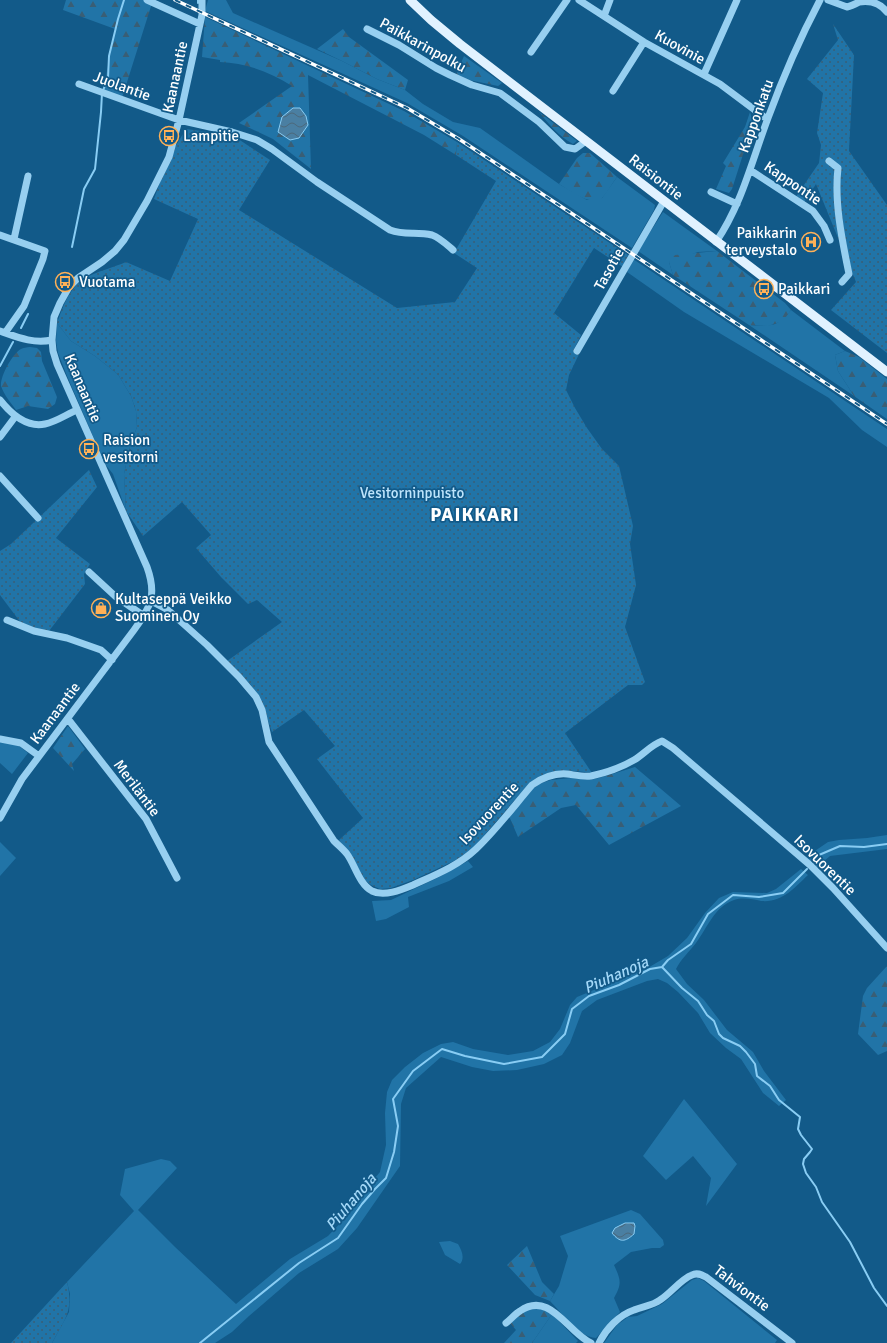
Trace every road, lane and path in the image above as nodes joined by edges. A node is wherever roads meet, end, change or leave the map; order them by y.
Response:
1 (147, 0) edge
2 (202, 0) edge
3 (410, 0) edge
4 (567, 0) edge
5 (579, 0) edge
6 (610, 0) edge
7 (737, 0) edge
8 (820, 0) edge
9 (828, 0) edge
10 (887, 12) edge
11 (604, 16) junction
12 (200, 24) junction
13 (367, 29) dead end
14 (644, 42) junction
15 (531, 52) dead end
16 (704, 74) junction
17 (79, 84) dead end
18 (613, 91) dead end
19 (767, 119) junction
20 (179, 120) junction
21 (586, 141) junction
22 (829, 161) dead end
23 (750, 170) junction
24 (28, 176) dead end
25 (711, 192) dead end
26 (664, 201) junction
27 (737, 204) junction
28 (0, 235) edge
29 (14, 239) junction
30 (830, 240) dead end
31 (716, 242) junction
32 (453, 250) dead end
33 (842, 282) dead end
34 (2, 332) edge
35 (52, 340) junction
36 (577, 351) dead end
37 (887, 372) edge
38 (0, 400) edge
39 (77, 410) junction
40 (15, 417) junction
41 (0, 436) edge
42 (0, 476) edge
43 (38, 518) dead end
44 (89, 572) dead end
45 (151, 601) junction
46 (144, 616) junction
47 (7, 620) dead end
48 (112, 660) junction
49 (68, 719) junction
50 (0, 739) edge
51 (39, 756) junction
52 (0, 818) edge
53 (177, 878) dead end
54 (887, 948) edge
55 (506, 1323) dead end
56 (591, 1343) edge
57 (599, 1343) edge
58 (792, 1343) edge

1 - 12 street
2 - 12 street, Kaanaantie
3 - 21 main road, Raisiontie
4 - 15 street
5 - 11 street, Kuovinie
6 - 11 street
7 - 16 street
8 - 19 street, Kapponkatu
9 - 10 street
11 - 14 street, Kuovinie
12 - 20 street, Kaanaantie
13 - 21 street, Paikkarinpolku
14 - 16 street, Kuovinie
14 - 18 street
16 - 19 street, Kuovinie
17 - 20 street, Juolantie
19 - 23 street, Kapponkatu
20 - 32 street
20 - 35 street, Kaanaantie
21 - 26 main road, Raisiontie
22 - 33 street
23 - 27 street, Kapponkatu
23 - 30 street, Kappontie
24 - 29 street
25 - 27 street
26 - 31 main road, Raisiontie
26 - 36 street, Tasotie
27 - 31 street, Kapponkatu
28 - 29 street
29 - 34 street
31 - 37 main road, Raisiontie
34 - 35 street
35 - 39 street, Kaanaantie
38 - 40 street
39 - 40 street
39 - 45 street, Kaanaantie
40 - 41 street
42 - 43 street
44 - 46 street
45 - 46 street, Kaanaantie
45 - 54 street, Isovuorentie
46 - 48 street, Kaanaantie
47 - 48 street
48 - 49 street, Kaanaantie
49 - 51 street, Kaanaantie
49 - 53 street, Meriläntie
50 - 51 street
51 - 52 street, Kaanaantie
55 - 56 street
57 - 58 street, Tahviontie

